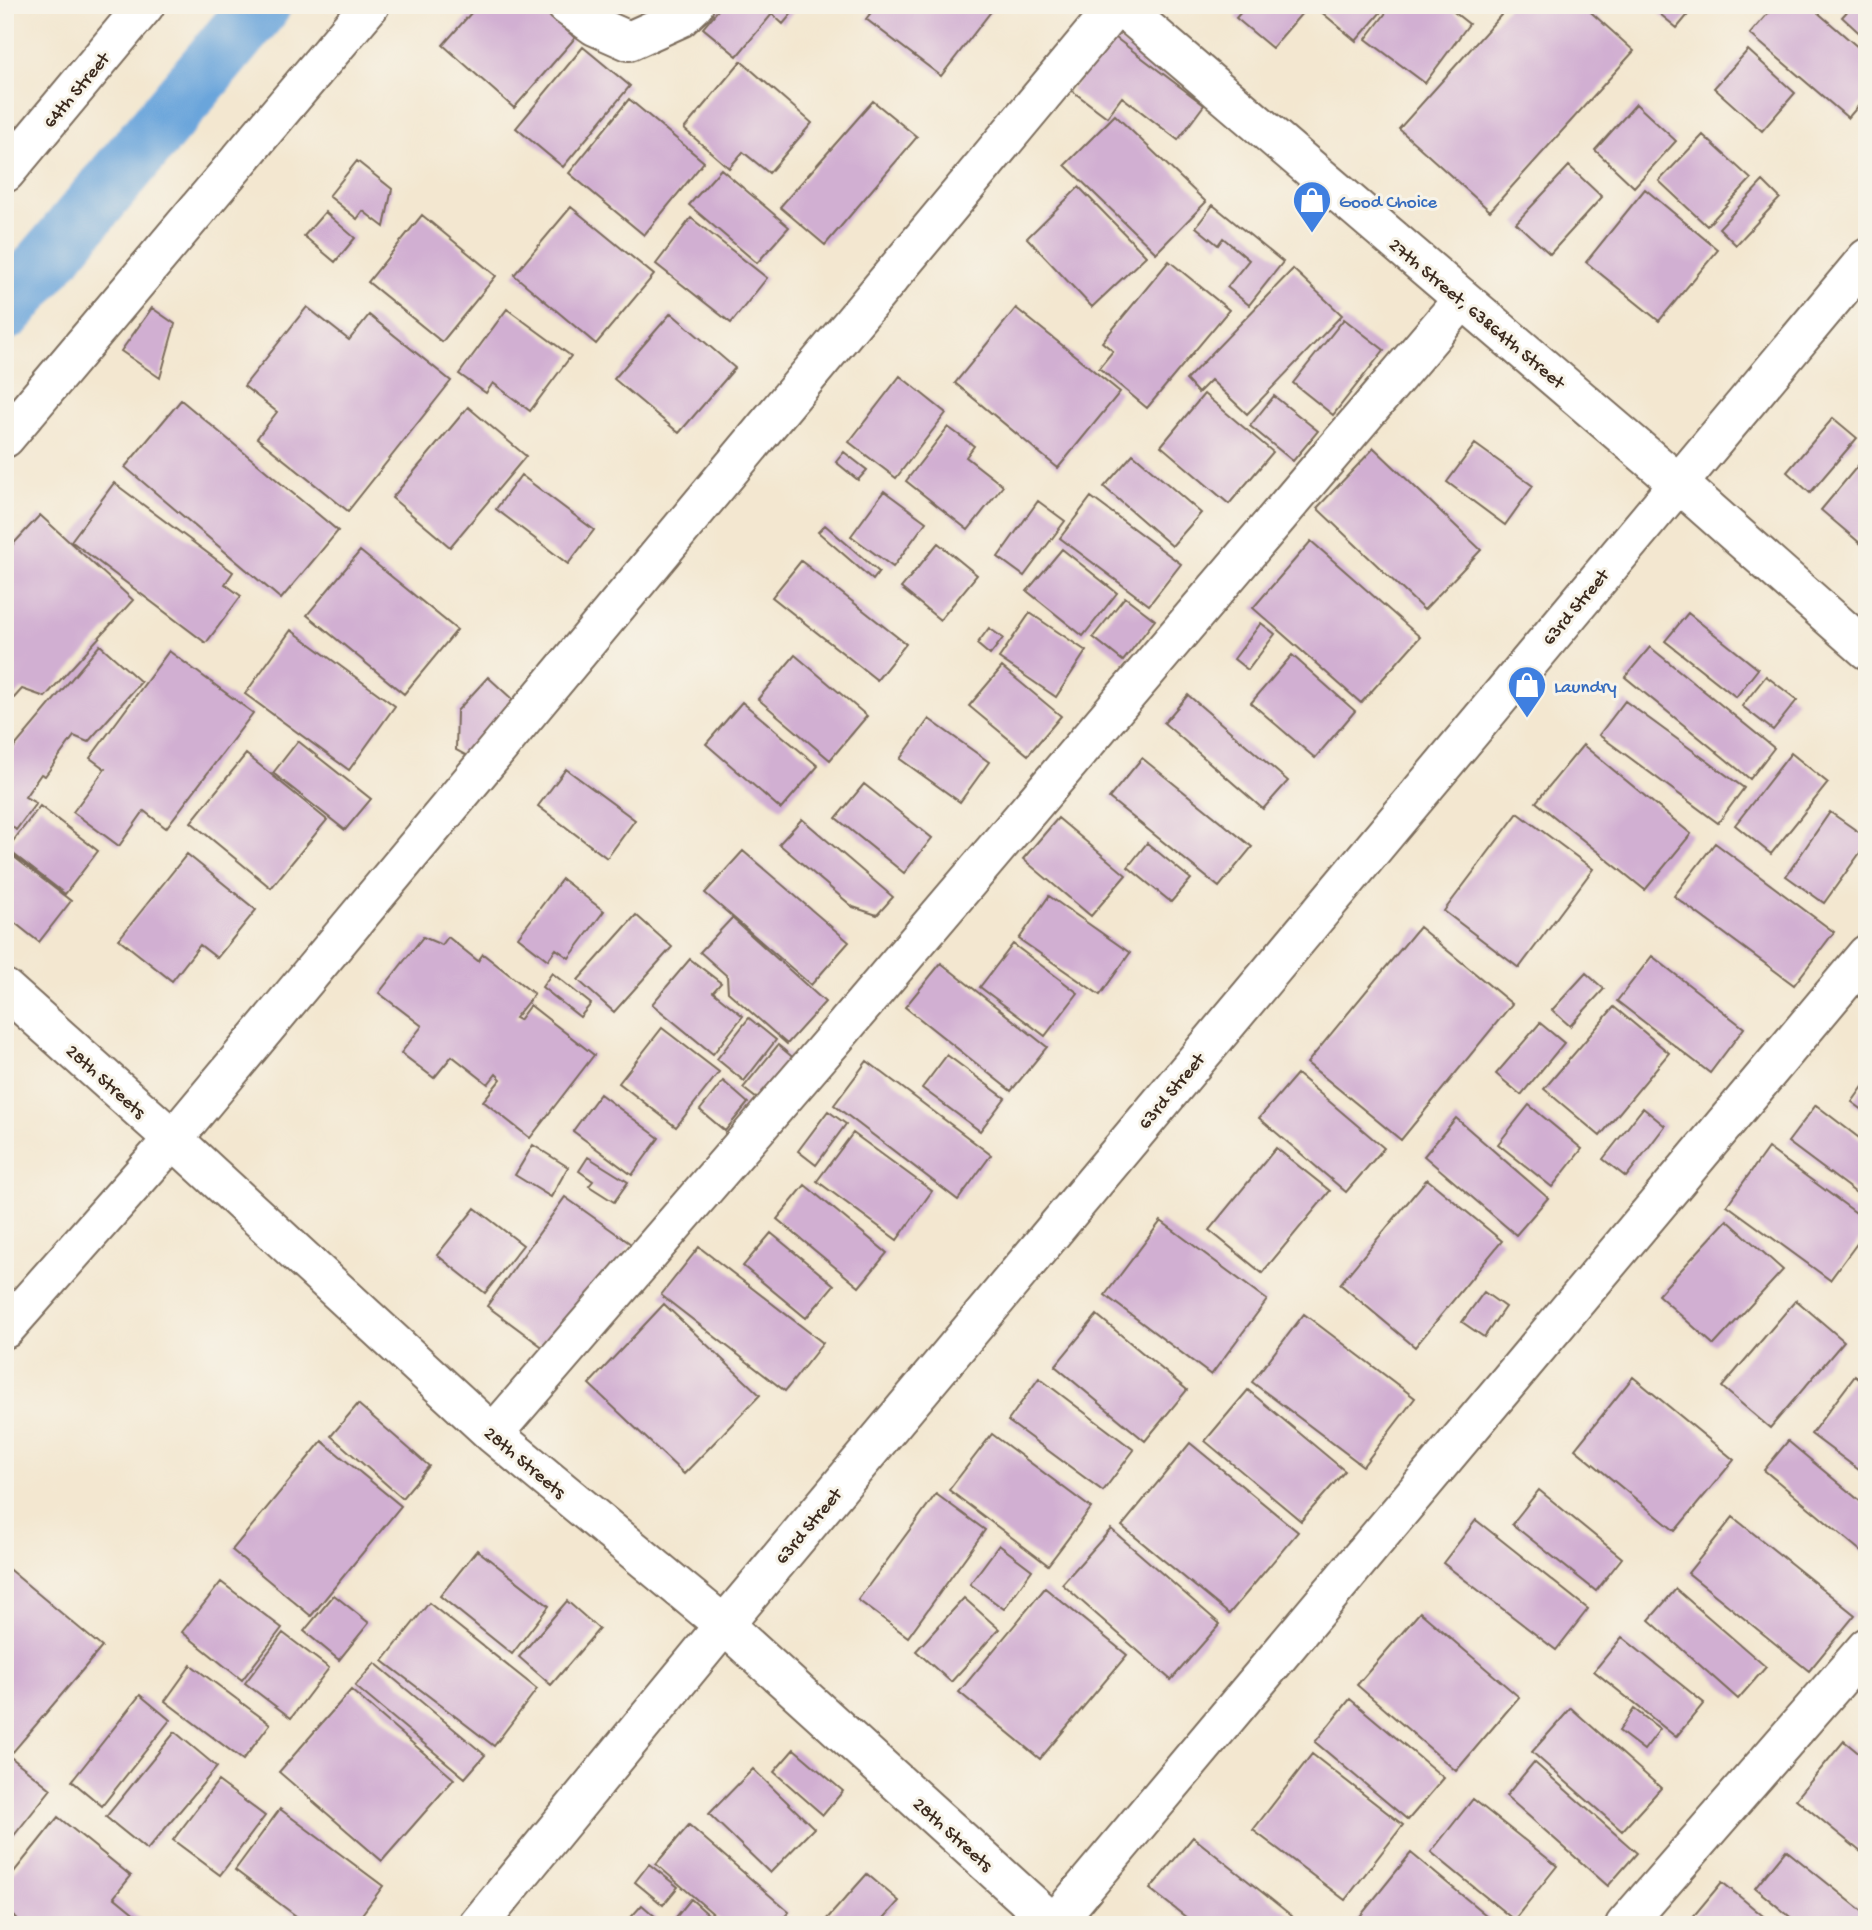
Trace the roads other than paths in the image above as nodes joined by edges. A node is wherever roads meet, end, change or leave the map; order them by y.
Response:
1 (145, 5) edge
2 (370, 5) edge
3 (566, 5) edge
4 (694, 5) edge
5 (1118, 5) edge
6 (5, 173) edge
7 (1867, 258) edge
8 (1462, 299) junction
9 (5, 438) edge
10 (1677, 482) junction
11 (1867, 650) edge
12 (1867, 954) edge
13 (5, 989) edge
14 (173, 1139) junction
15 (5, 1329) edge
16 (493, 1434) junction
17 (724, 1625) junction
18 (1867, 1647) edge
19 (1054, 1924) edge
20 (478, 1925) edge
21 (1625, 1925) edge

1 - 6 street, 64th Street
2 - 9 street
3 - 4 street
5 - 8 street, 27th Street, 63&64th Street
5 - 14 street
7 - 10 street, 63rd Street
8 - 10 street, 27th Street, 63&64th Street
8 - 16 street
10 - 11 street, 27th Street, 63&64th Street
10 - 17 street, 63rd Street
12 - 19 street
13 - 14 street, 28th Streets
14 - 15 street
14 - 16 street, 28th Streets
16 - 17 street, 28th Streets
17 - 19 street, 28th Streets
17 - 20 street, 63rd Street
18 - 21 street

